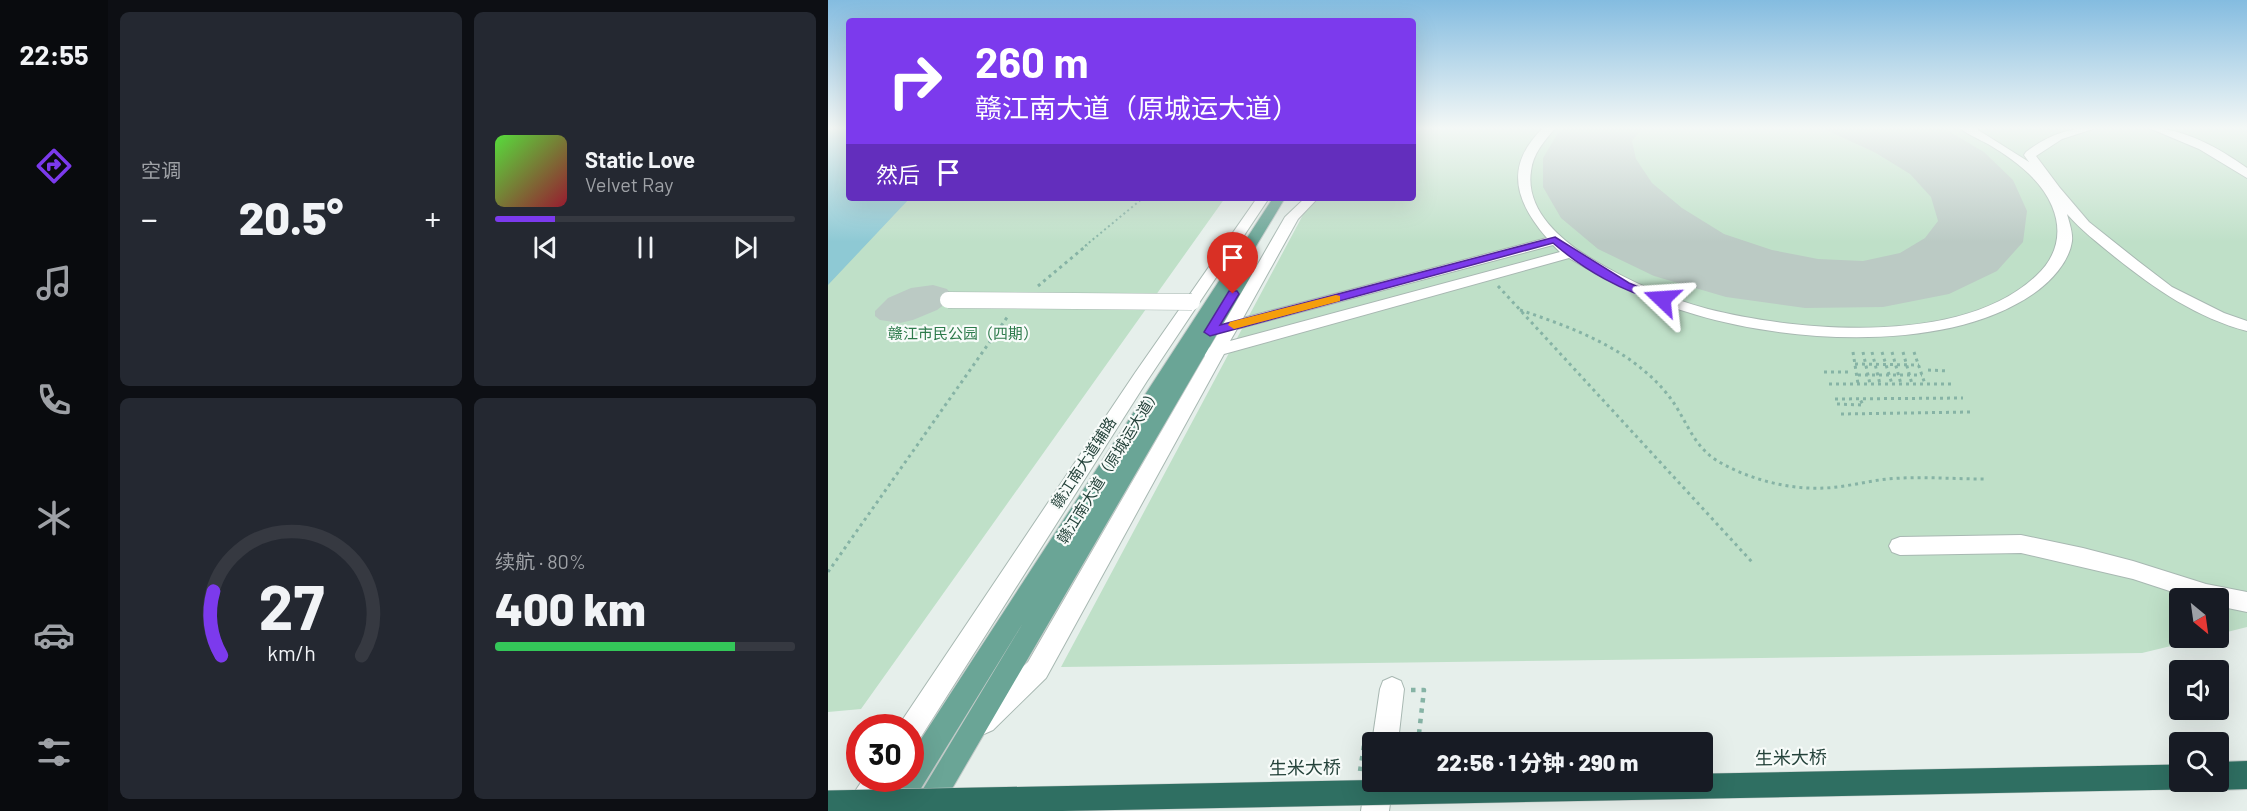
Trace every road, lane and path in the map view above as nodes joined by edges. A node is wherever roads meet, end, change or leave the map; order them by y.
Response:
1 (1525, 166) edge
2 (2026, 166) edge
3 (2038, 166) edge
4 (1139, 201) edge
5 (1261, 201) edge
6 (1277, 201) edge
7 (1305, 201) edge
8 (1291, 207) edge
9 (1555, 240) junction
10 (1571, 253) junction
11 (1489, 276) junction
12 (1034, 289) dead end
13 (948, 300) dead end
14 (1192, 302) junction
15 (1520, 310) junction
16 (1010, 314) dead end
17 (1230, 326) junction
18 (2247, 326) edge
19 (1191, 337) junction
20 (1213, 341) junction
21 (1853, 352) dead end
22 (1863, 352) dead end
23 (1872, 352) dead end
24 (1882, 352) dead end
25 (1892, 352) dead end
26 (1903, 352) dead end
27 (1914, 352) dead end
28 (1195, 356) junction
29 (1175, 362) junction
30 (1855, 364) junction
31 (1866, 364) junction
32 (1875, 364) junction
33 (1886, 364) junction
34 (1895, 364) junction
35 (1906, 364) junction
36 (1918, 364) junction
37 (1928, 370) dead end
38 (1948, 371) dead end
39 (1824, 372) dead end
40 (1849, 372) dead end
41 (1858, 375) junction
42 (1868, 375) junction
43 (1878, 375) junction
44 (1889, 375) junction
45 (1898, 375) junction
46 (1908, 375) junction
47 (1922, 375) junction
48 (1829, 384) dead end
49 (1858, 384) junction
50 (1870, 384) junction
51 (1880, 384) junction
52 (1892, 384) junction
53 (1901, 384) junction
54 (1912, 384) junction
55 (1925, 384) dead end
56 (1955, 384) dead end
57 (1963, 398) dead end
58 (1835, 399) dead end
59 (1860, 399) junction
60 (1837, 405) dead end
61 (1971, 412) dead end
62 (1841, 414) dead end
63 (1984, 479) dead end
64 (1900, 546) dead end
65 (1752, 562) dead end
66 (828, 572) edge
67 (2247, 602) edge
68 (1392, 689) dead end
69 (921, 714) edge
70 (1386, 732) edge
71 (968, 736) junction
72 (2247, 775) edge
73 (2229, 776) edge
74 (2169, 777) edge
75 (871, 792) edge
76 (1378, 792) edge
77 (828, 803) edge
78 (858, 811) edge
79 (892, 811) edge
80 (924, 811) edge
81 (1375, 811) edge

1 - 9 street
2 - 10 street
3 - 18 street
4 - 12 path
5 - 14 street, 赣江南大道辅路
6 - 19 main road, 赣江南大道（原城运大道）
7 - 8 street
8 - 17 street
8 - 20 main road, 赣江南大道（原城运大道）
9 - 10 street
9 - 17 street
10 - 11 street
11 - 15 path
11 - 20 street
13 - 14 street, bridge
14 - 69 street, 赣江南大道辅路
15 - 63 path
15 - 65 path
16 - 66 path
17 - 20 street
19 - 20 street
19 - 29 main road, 赣江南大道（原城运大道）
20 - 28 main road, 赣江南大道（原城运大道）
20 - 71 street
21 - 30 path
22 - 31 path
23 - 32 path
24 - 33 path
25 - 34 path
26 - 35 path
27 - 36 path, bridge
28 - 29 street
28 - 71 main road, 赣江南大道（原城运大道）
29 - 79 main road, 赣江南大道（原城运大道）
30 - 31 path
30 - 41 path
31 - 32 path
31 - 42 path
32 - 33 path
32 - 43 path
33 - 34 path
33 - 44 path
34 - 35 path
34 - 45 path
35 - 36 path
35 - 46 path
36 - 47 path, bridge
37 - 38 path
39 - 40 path
41 - 42 path
41 - 49 path
42 - 43 path
42 - 50 path
43 - 44 path
43 - 51 path
44 - 45 path
44 - 52 path
45 - 46 path
45 - 53 path
46 - 47 path
46 - 54 path
47 - 55 path, bridge
48 - 49 path
49 - 50 path
50 - 51 path
51 - 52 path
52 - 53 path
53 - 54 path
54 - 56 path
57 - 59 path
58 - 59 path
59 - 60 path
61 - 62 path
64 - 67 street
68 - 70 street
71 - 80 main road, 赣江南大道（原城运大道）
72 - 73 highway
74 - 77 highway, 生米大桥, bridge
75 - 78 street
76 - 81 street

